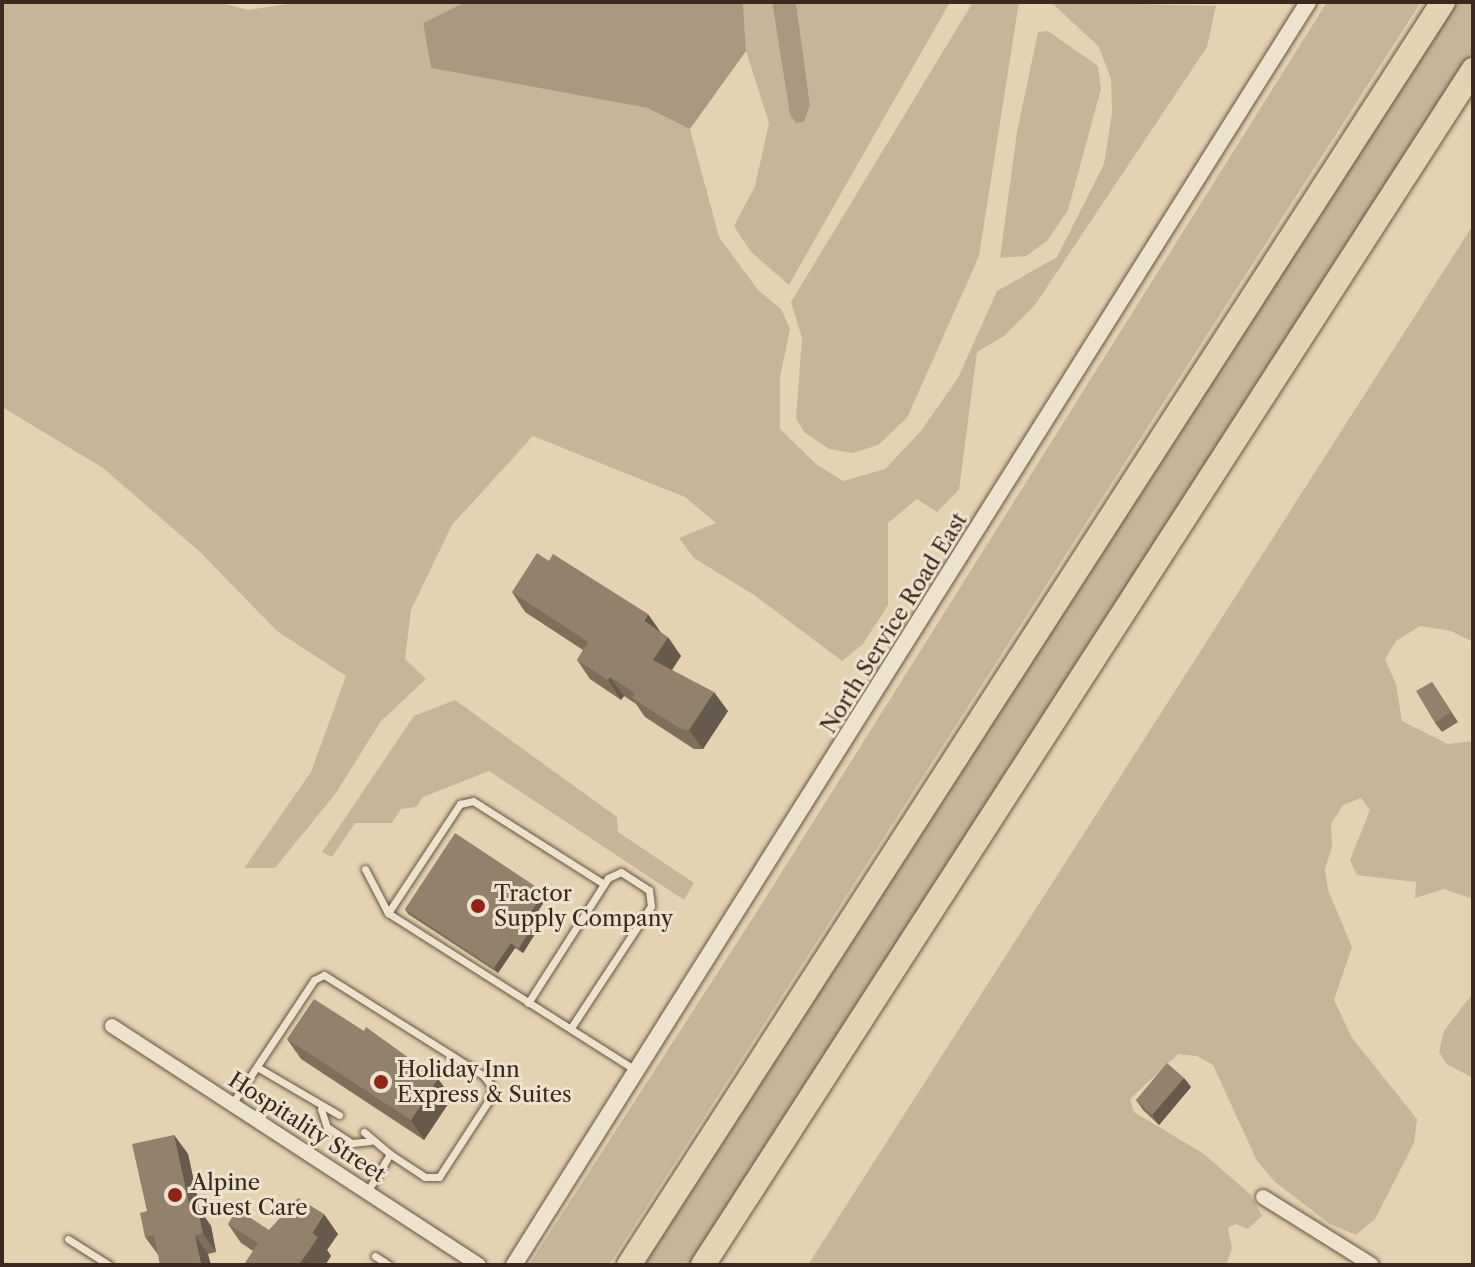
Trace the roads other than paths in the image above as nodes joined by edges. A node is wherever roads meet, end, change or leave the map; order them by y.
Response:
1 (1308, 2) edge
2 (1443, 2) edge
3 (1473, 70) edge
4 (365, 869) dead end
5 (604, 884) junction
6 (388, 913) junction
7 (528, 1003) junction
8 (112, 1026) dead end
9 (571, 1028) junction
10 (257, 1067) junction
11 (639, 1072) junction
12 (232, 1104) junction
13 (321, 1109) junction
14 (339, 1115) dead end
15 (364, 1132) dead end
16 (370, 1141) junction
17 (390, 1154) junction
18 (367, 1192) junction
19 (1263, 1197) dead end
20 (68, 1239) dead end
21 (375, 1256) dead end
22 (109, 1265) edge
23 (389, 1265) edge
24 (479, 1265) edge
25 (514, 1265) edge
26 (629, 1265) edge
27 (703, 1265) edge
28 (1372, 1265) edge

1 - 11 street, North Service Road East
2 - 26 highway
3 - 27 highway
4 - 6 lane
5 - 6 lane
5 - 7 lane
5 - 9 lane
6 - 7 lane
7 - 9 lane
8 - 12 street, Hospitality Street
9 - 11 lane
10 - 12 lane
10 - 13 lane
10 - 17 lane
11 - 25 street, North Service Road East
12 - 18 street, Hospitality Street
13 - 14 lane
13 - 16 lane
15 - 16 lane
16 - 17 lane
17 - 18 lane
18 - 24 street, Hospitality Street
19 - 28 street
20 - 22 lane
21 - 23 lane

